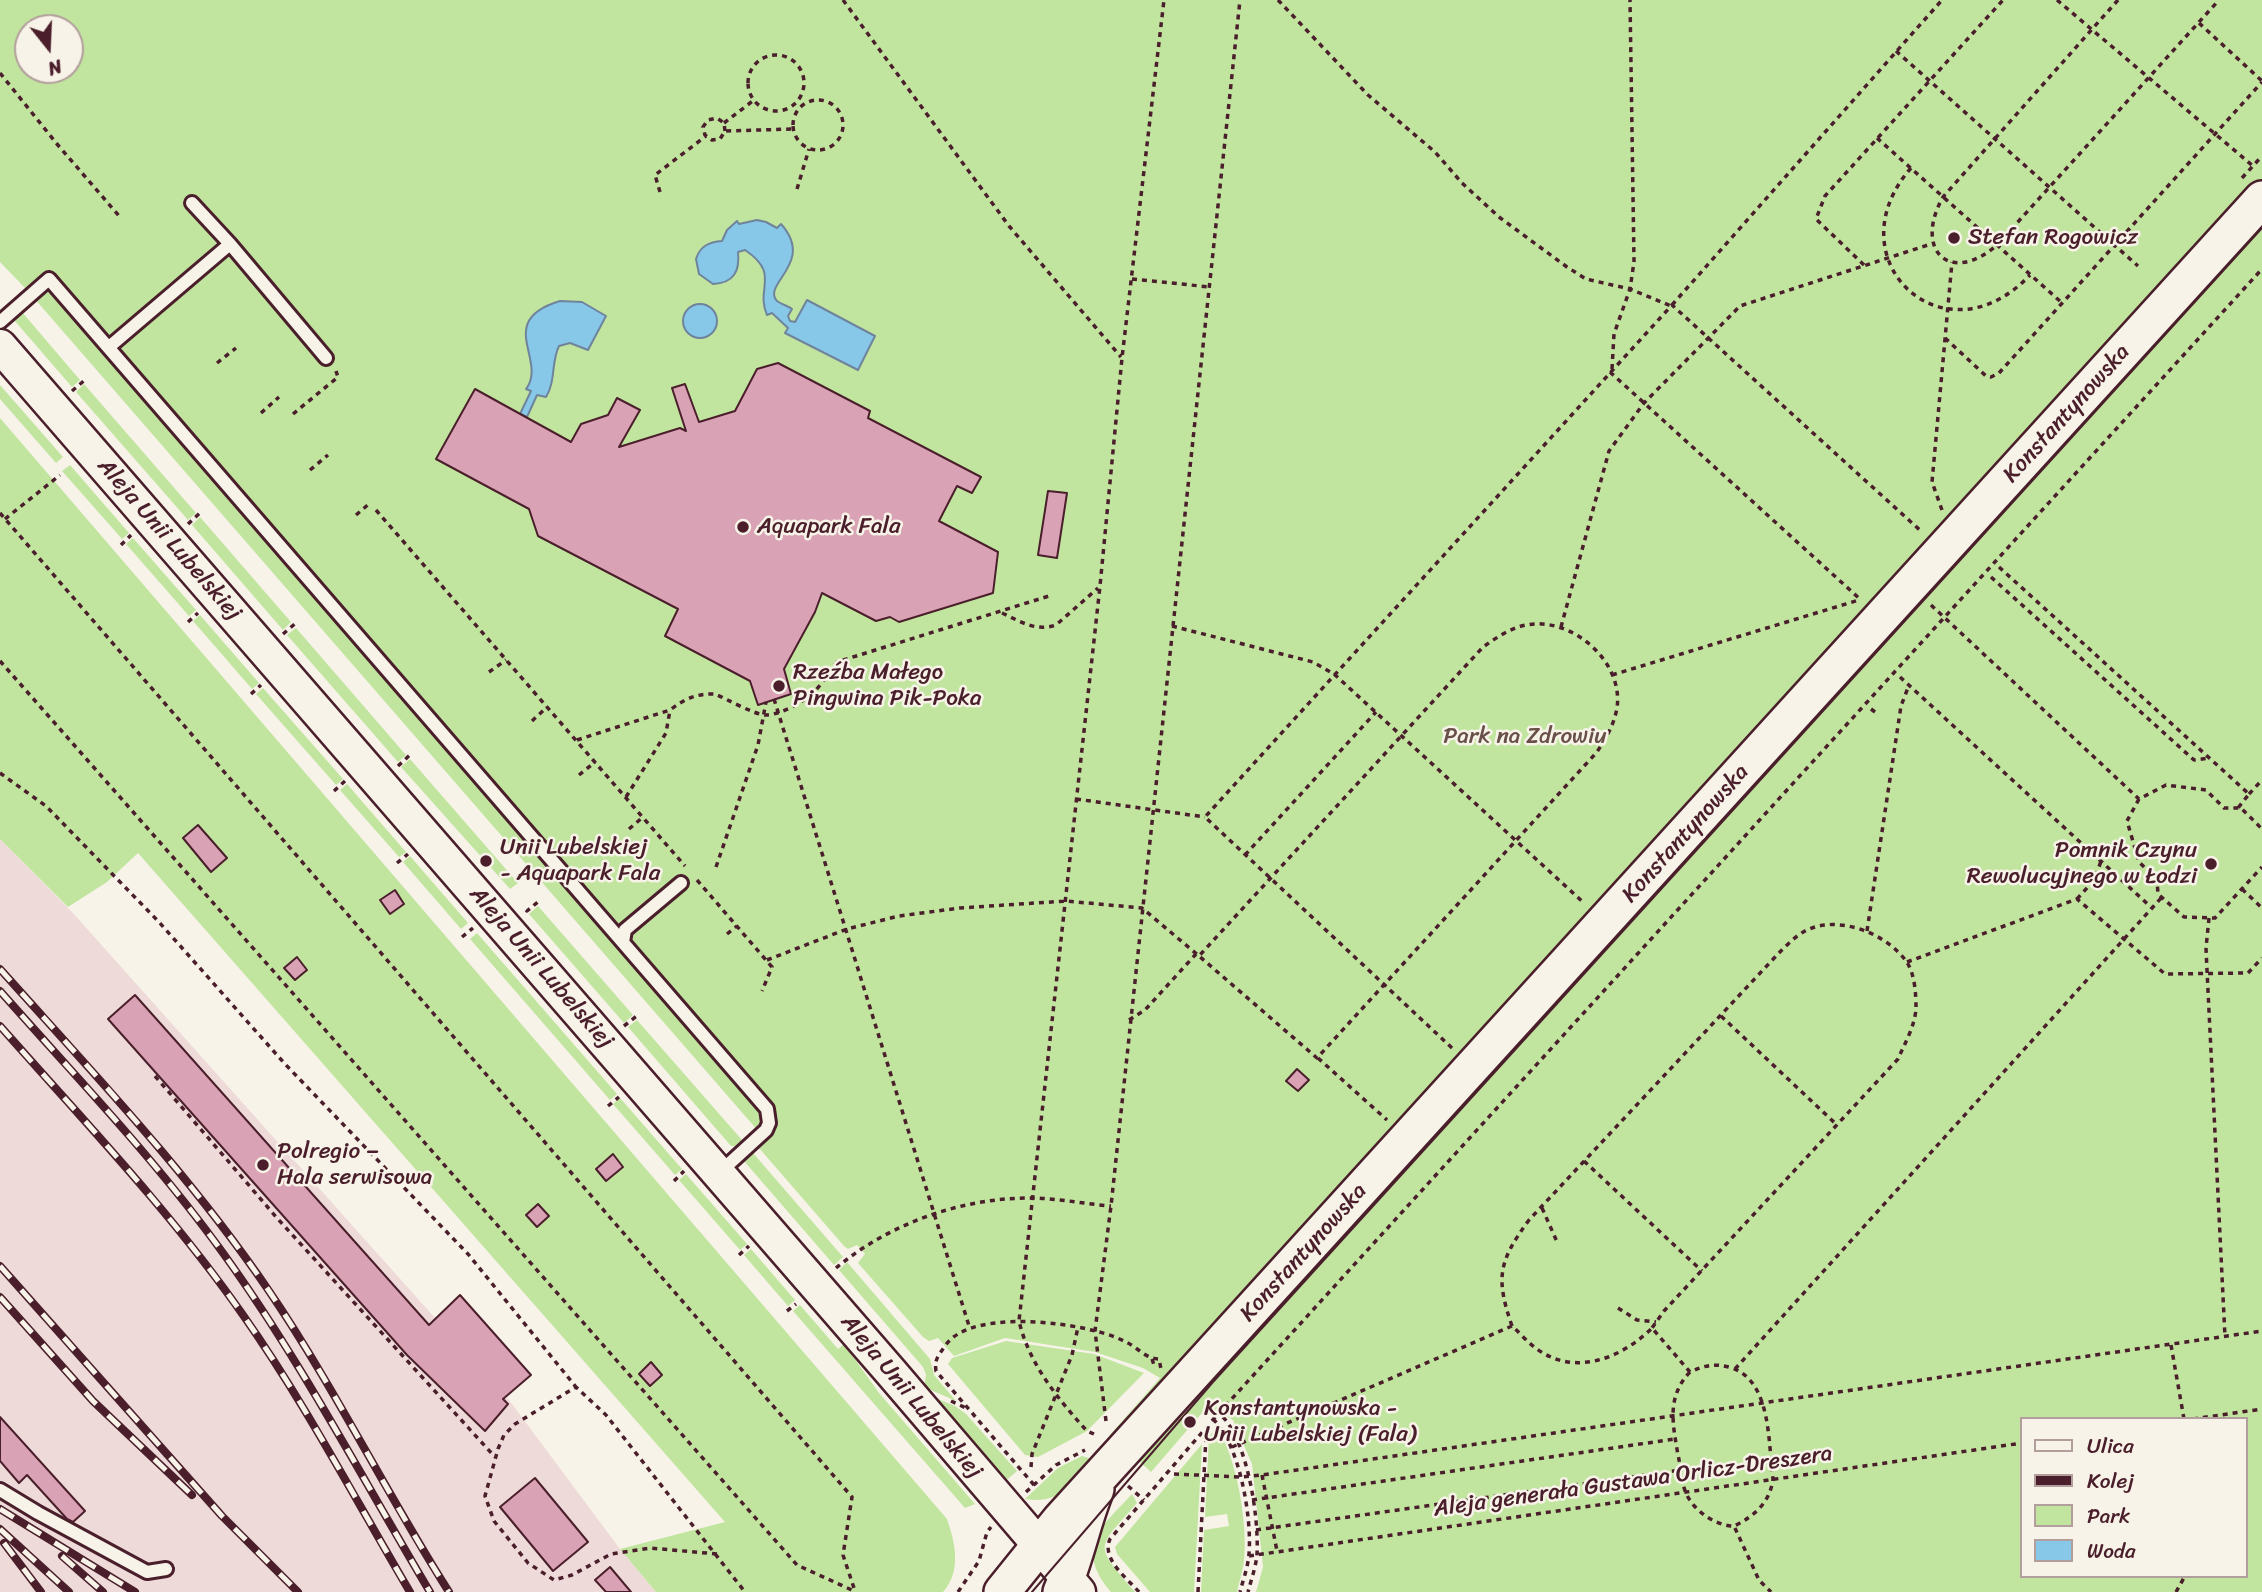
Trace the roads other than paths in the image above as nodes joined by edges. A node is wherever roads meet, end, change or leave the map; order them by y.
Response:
1 (2262, 199) edge
2 (192, 203) dead end
3 (230, 244) junction
4 (0, 322) edge
5 (0, 346) edge
6 (109, 347) junction
7 (326, 358) road end
8 (681, 883) dead end
9 (623, 942) junction
10 (719, 1173) junction
11 (1107, 1467) junction
12 (0, 1490) edge
13 (1038, 1545) junction
14 (166, 1569) dead end
15 (1069, 1587) edge
16 (1002, 1592) edge

1 - 11 main road, Konstantynowska
2 - 3 lane
3 - 6 lane
3 - 7 lane
4 - 6 lane
5 - 10 street, Aleja Unii Lubelskiej
6 - 9 lane
8 - 9 lane
9 - 10 lane
10 - 13 street, Aleja Unii Lubelskiej
11 - 13 main road, Konstantynowska
11 - 15 main road, Konstantynowska
12 - 14 lane
13 - 15 street, Aleja Unii Lubelskiej
13 - 16 main road, Konstantynowska

